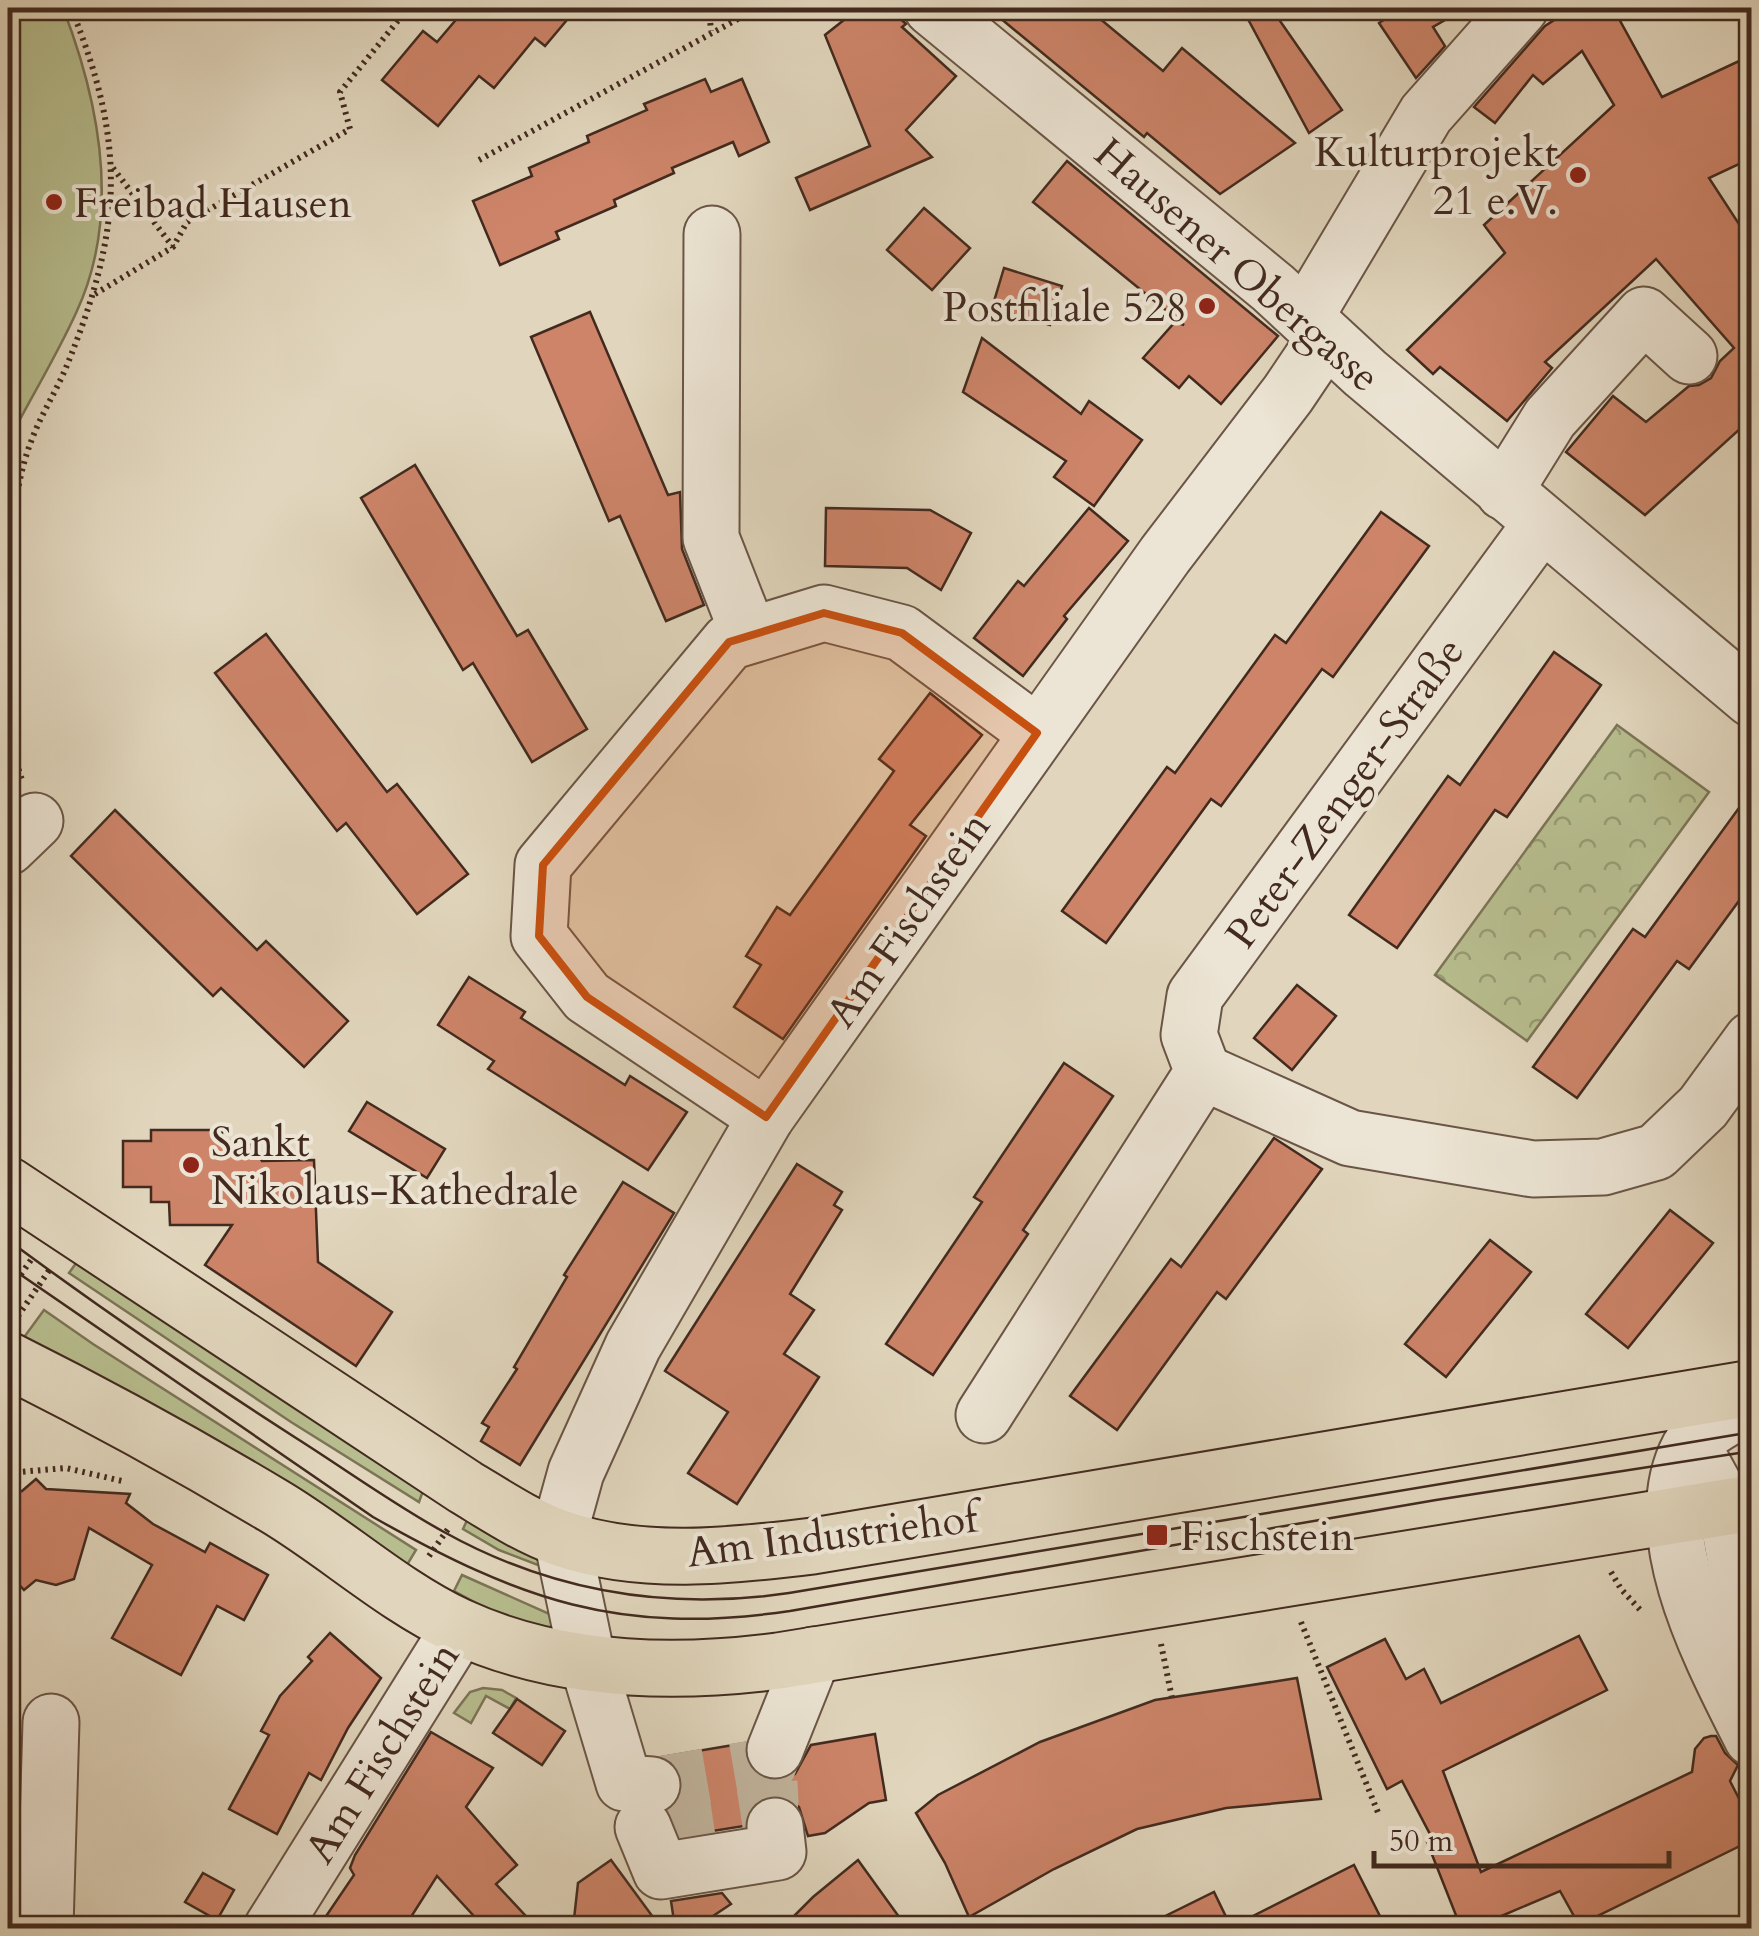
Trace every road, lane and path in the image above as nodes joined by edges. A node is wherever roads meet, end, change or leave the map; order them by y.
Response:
1 (71, 8) edge
2 (426, 8) edge
3 (709, 8) edge
4 (758, 8) edge
5 (932, 8) edge
6 (1520, 8) edge
7 (711, 32) junction
8 (479, 160) dead end
9 (112, 168) junction
10 (712, 234) dead end
11 (173, 247) junction
12 (94, 295) junction
13 (1315, 328) junction
14 (1689, 356) dead end
15 (1522, 508) junction
16 (8, 590) edge
17 (749, 635) junction
18 (1752, 699) edge
19 (8, 703) edge
20 (1037, 733) junction
21 (21, 834) edge
22 (1752, 1040) edge
23 (1203, 1072) junction
24 (766, 1118) junction
25 (8, 1185) edge
26 (42, 1246) dead end
27 (57, 1258) dead end
28 (8, 1293) edge
29 (8, 1344) edge
30 (1746, 1402) edge
31 (1614, 1409) junction
32 (984, 1416) dead end
33 (1690, 1447) junction
34 (8, 1473) edge
35 (122, 1481) dead end
36 (1726, 1501) edge
37 (562, 1539) junction
38 (1300, 1620) dead end
39 (460, 1627) junction
40 (1161, 1643) dead end
41 (1752, 1654) edge
42 (813, 1655) junction
43 (588, 1663) junction
44 (1172, 1698) dead end
45 (51, 1722) dead end
46 (1752, 1738) edge
47 (775, 1750) tunnel mouth
48 (1379, 1816) dead end
49 (775, 1826) tunnel mouth
50 (46, 1928) edge
51 (272, 1928) edge

1 - 9 path
2 - 11 path
3 - 7 path
4 - 7 path
5 - 13 street, Hausener Obergasse
6 - 13 street, Am Fischstein
7 - 8 path
9 - 11 path
9 - 12 path
10 - 17 street
11 - 12 path
12 - 16 path
13 - 15 street, Hausener Obergasse
13 - 20 street, Am Fischstein
14 - 15 street, Peter-Zenger-Straße
15 - 18 street, Hausener Obergasse
15 - 23 street, Peter-Zenger-Straße
17 - 20 street
17 - 24 street
19 - 21 path
20 - 24 street, Am Fischstein
22 - 23 street
23 - 32 street
24 - 37 street, Am Fischstein
25 - 37 main road, Am Industriehof
26 - 28 path
27 - 29 path
29 - 39 main road
30 - 31 main road, Am Industriehof
30 - 33 street
30 - 36 street
31 - 33 street
31 - 37 main road, Am Industriehof
33 - 36 street
34 - 35 path
36 - 41 street
36 - 42 main road
36 - 46 street
37 - 43 street
38 - 48 path
39 - 43 main road
39 - 51 street, Am Fischstein
40 - 44 path
42 - 43 main road
42 - 47 street
43 - 49 street
45 - 50 street

